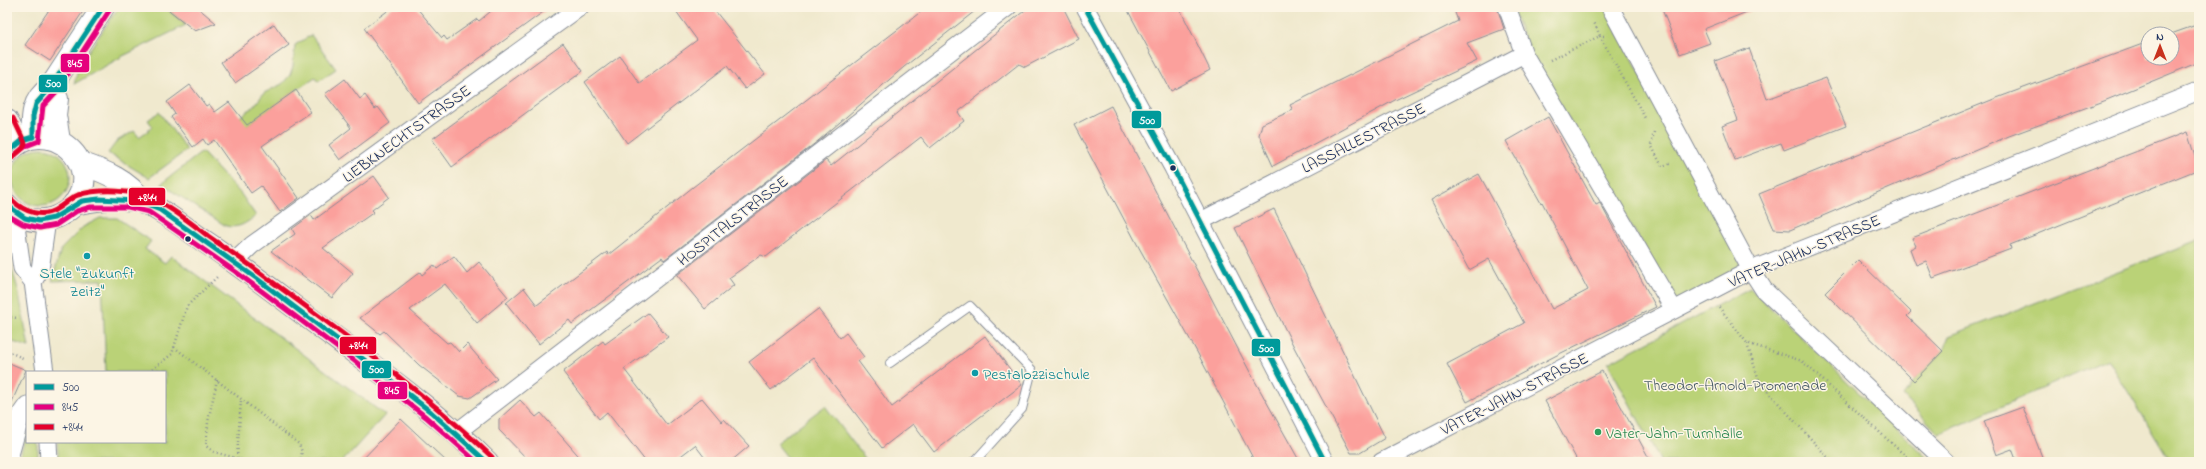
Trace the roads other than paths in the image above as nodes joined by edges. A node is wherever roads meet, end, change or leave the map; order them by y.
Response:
1 (103, 7) edge
2 (580, 7) edge
3 (1008, 7) edge
4 (1085, 7) edge
5 (1507, 7) edge
6 (1610, 7) edge
7 (1524, 54) junction
8 (50, 88) junction
9 (2199, 91) edge
10 (7, 121) edge
11 (58, 141) junction
12 (19, 144) edge
13 (80, 163) junction
14 (144, 203) junction
15 (74, 204) junction
16 (10, 208) edge
17 (47, 220) junction
18 (1201, 221) junction
19 (234, 262) junction
20 (1751, 270) junction
21 (33, 282) junction
22 (1674, 310) junction
23 (890, 363) dead end
24 (45, 370) edge
25 (26, 406) edge
26 (457, 432) junction
27 (48, 443) edge
28 (8, 462) edge
29 (49, 462) edge
30 (487, 462) edge
31 (974, 462) edge
32 (1325, 462) edge
33 (1381, 462) edge
34 (1946, 462) edge

1 - 8 main road
2 - 19 street, LIEBKNECHTSTRASSE
3 - 26 street, HOSPITALSTRASSE
4 - 18 street
5 - 7 street
6 - 20 street
7 - 18 street, LASSALLESTRASSE
7 - 22 street
8 - 11 main road
8 - 12 main road
9 - 20 street, VATER-JAHN-STRASSE
10 - 12 main road
11 - 12 main road
11 - 13 main road
13 - 14 main road
13 - 15 main road
14 - 15 main road
14 - 19 main road
15 - 17 main road
16 - 17 main road
16 - 21 street
17 - 21 street
18 - 32 street
19 - 26 main road
20 - 22 street, VATER-JAHN-STRASSE
20 - 34 street
21 - 24 street
22 - 33 street, VATER-JAHN-STRASSE
23 - 31 lane
25 - 28 street
26 - 30 main road
27 - 29 street

